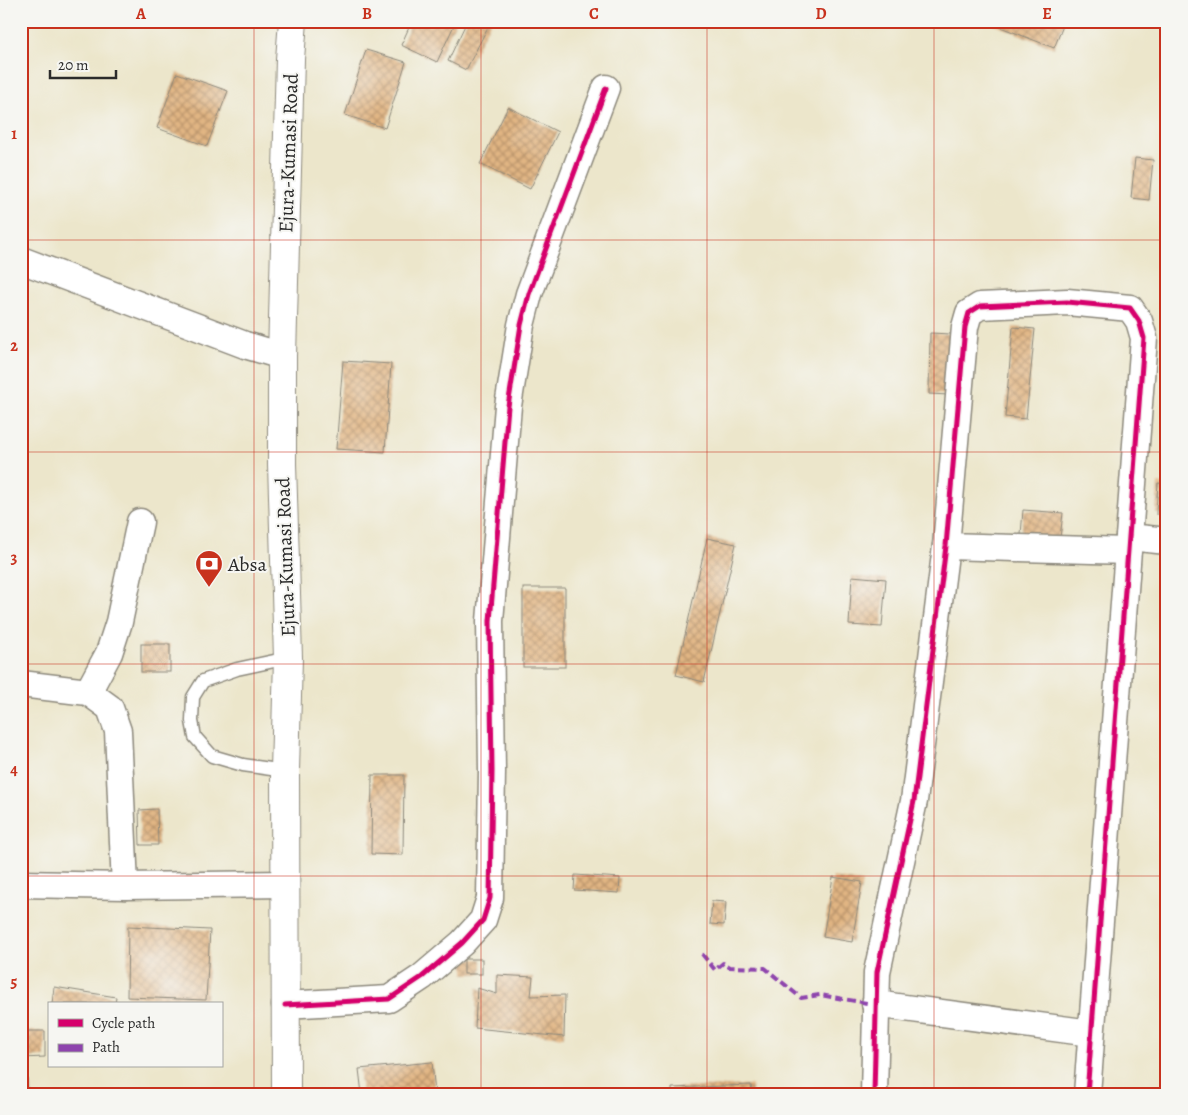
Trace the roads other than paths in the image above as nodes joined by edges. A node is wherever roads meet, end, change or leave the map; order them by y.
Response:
1 (293, 21) edge
2 (606, 88) dead end
3 (21, 260) edge
4 (282, 356) junction
5 (140, 522) dead end
6 (1167, 541) edge
7 (1128, 544) junction
8 (946, 546) junction
9 (288, 658) junction
10 (21, 684) edge
11 (88, 692) junction
12 (285, 771) junction
13 (21, 884) edge
14 (285, 884) junction
15 (125, 886) junction
16 (875, 1004) junction
17 (286, 1005) junction
18 (1091, 1033) junction
19 (286, 1094) edge
20 (874, 1094) edge
21 (1087, 1094) edge

1 - 4 main road, Ejura-Kumasi Road
2 - 17 street
3 - 4 street
4 - 9 main road, Ejura-Kumasi Road
5 - 11 street
6 - 7 street
7 - 8 street
7 - 8 street
7 - 18 street
8 - 16 street
9 - 12 main road, Ejura-Kumasi Road
9 - 12 lane
10 - 11 street
11 - 15 street
12 - 14 main road, Ejura-Kumasi Road
13 - 15 street
14 - 15 street
14 - 17 main road, Ejura-Kumasi Road
16 - 18 street
16 - 20 street
17 - 19 main road, Ejura-Kumasi Road
18 - 21 street

